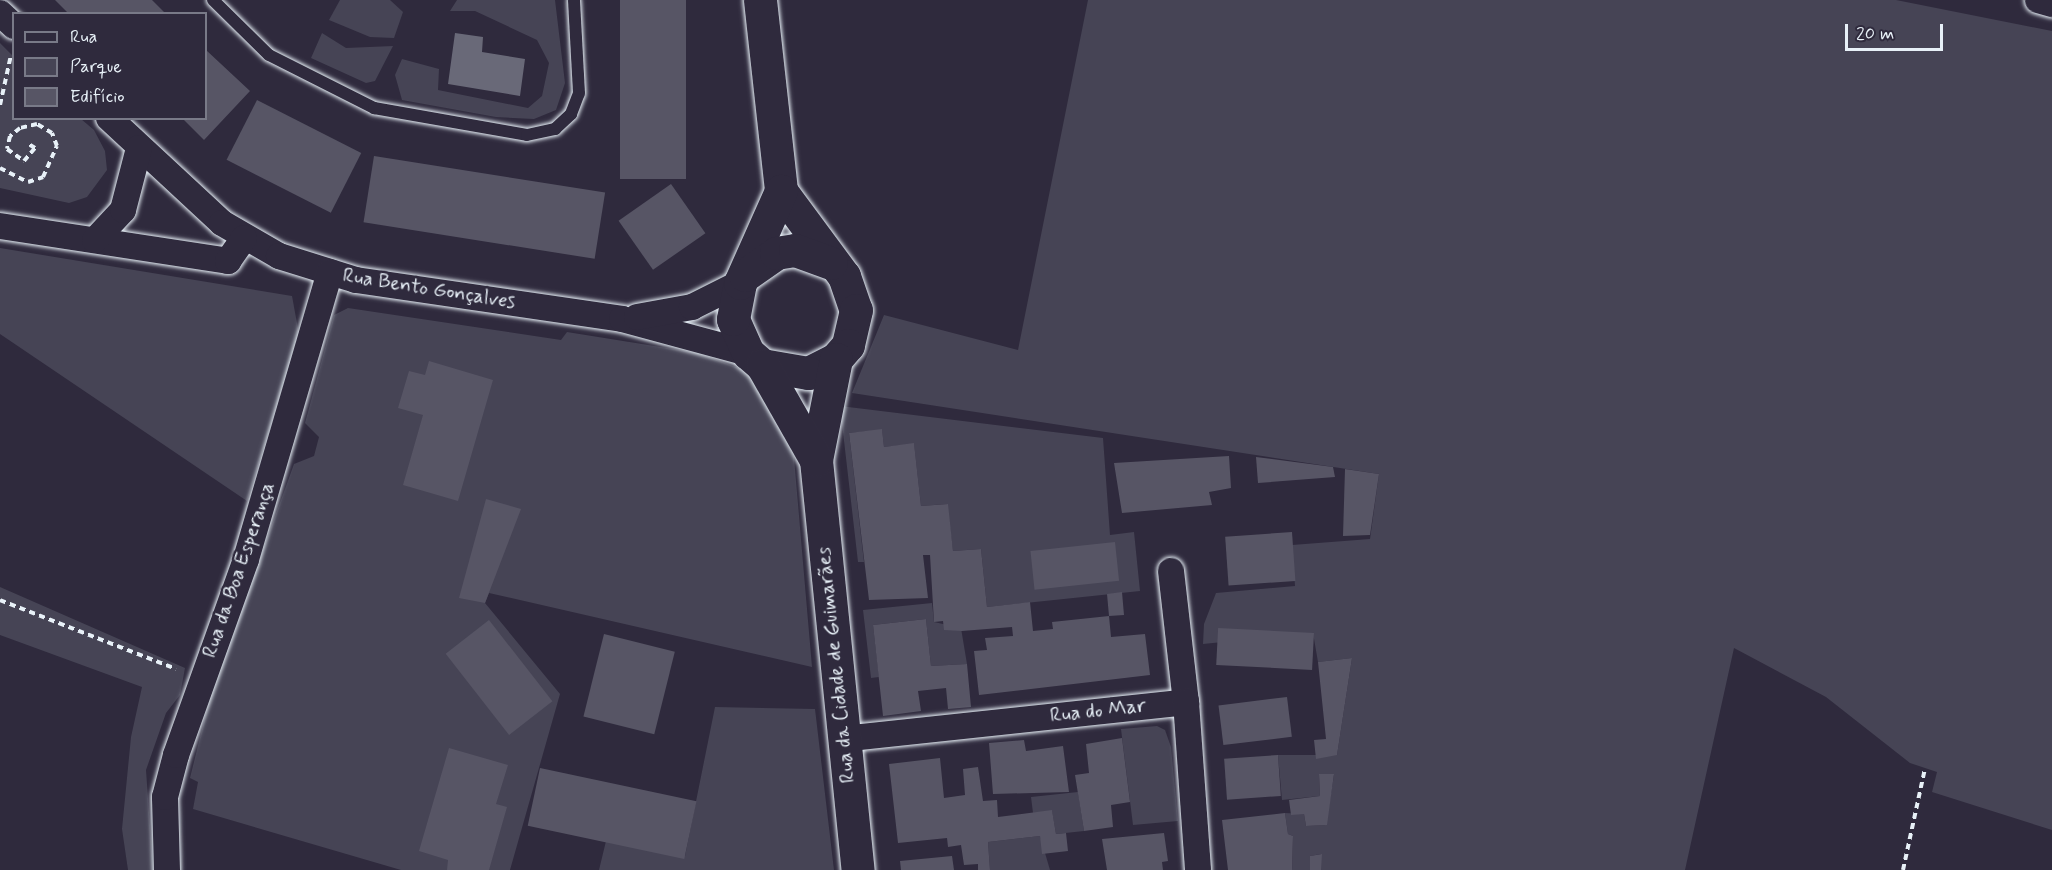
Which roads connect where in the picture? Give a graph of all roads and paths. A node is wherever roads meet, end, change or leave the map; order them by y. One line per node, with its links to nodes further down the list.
1 (213, 0): 2 (lane)
2 (574, 0)
3 (759, 0): 14 (main road)
4 (2038, 0): 5 (street)
5 (2052, 4)
6 (0, 13): 7 (street)
7 (12, 24)
8 (11, 54): 9 (path)
9 (0, 105)
10 (110, 120): 12 (street, Rua Bento Gonçalves)
11 (27, 143): 13 (path)
12 (139, 148): 16 (street, Rua Bento Gonçalves); 17 (street)
13 (0, 168)
14 (781, 191): 18 (main road); 20 (main road)
15 (0, 226): 17 (street)
16 (244, 238): 17 (street); 19 (street, Rua Bento Gonçalves)
17 (95, 240)
18 (831, 263): 20 (main road); 23 (main road)
19 (330, 272): 21 (street, Rua Bento Gonçalves); 27 (street, Rua da Boa Esperança)
20 (743, 279): 21 (street); 22 (main road)
21 (622, 319): 22 (street)
22 (755, 359): 23 (main road); 24 (main road)
23 (836, 359): 24 (main road)
24 (816, 460): 29 (main road, Rua da Cidade de Guimarães)
25 (1171, 571): 28 (street)
26 (0, 600): 27 (path)
27 (201, 681): 31 (street, Rua da Boa Esperança)
28 (1186, 702): 29 (street, Rua do Mar); 33 (street)
29 (842, 739): 32 (main road, Rua da Cidade de Guimarães)
30 (1925, 768): 34 (path)
31 (167, 870)
32 (858, 870)
33 (1198, 870)
34 (1903, 870)

